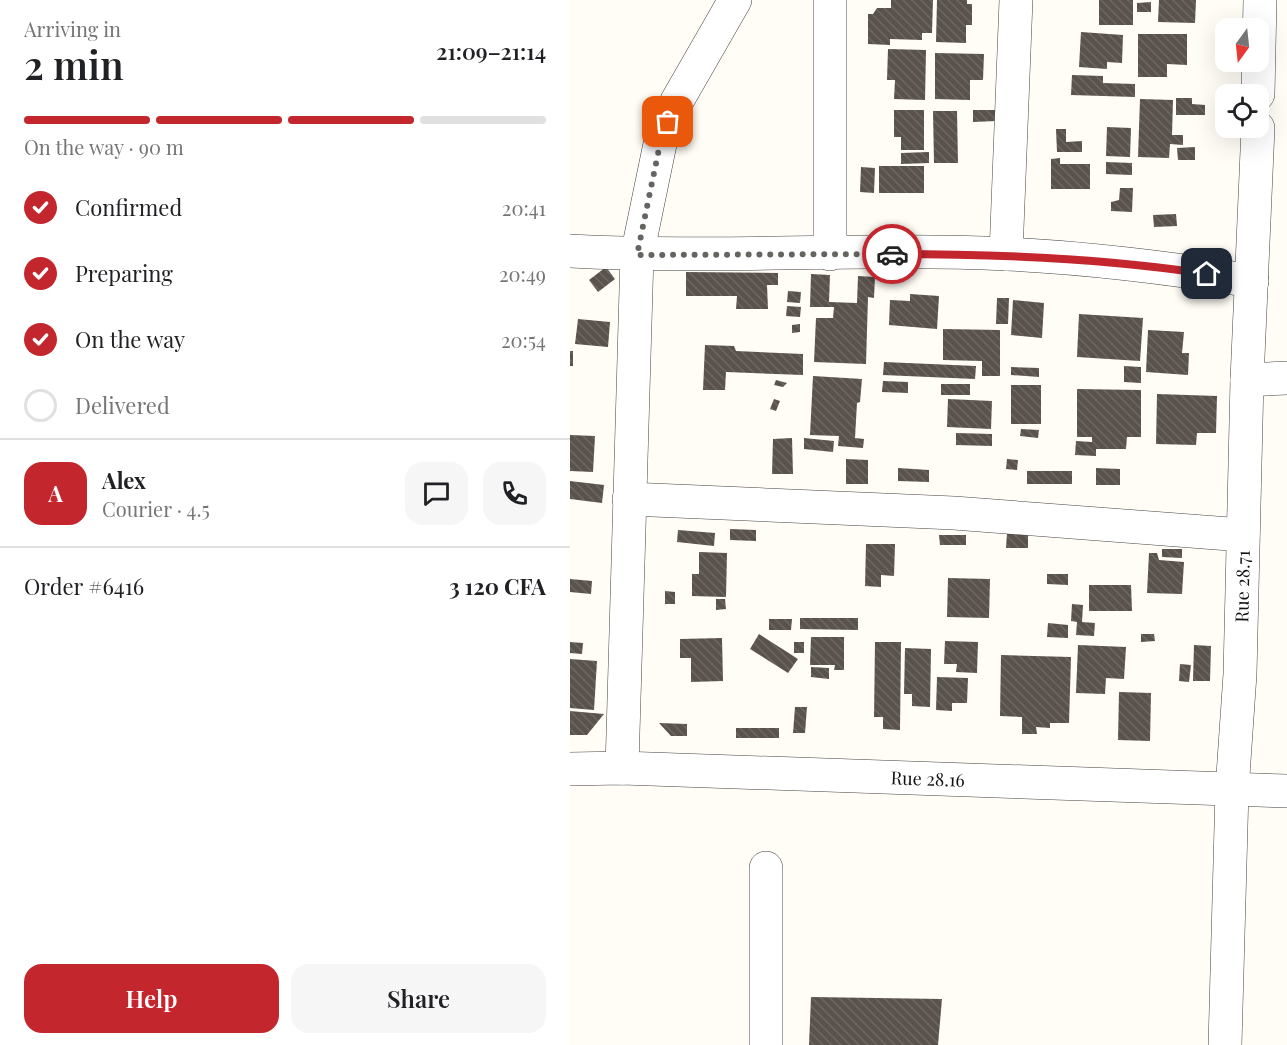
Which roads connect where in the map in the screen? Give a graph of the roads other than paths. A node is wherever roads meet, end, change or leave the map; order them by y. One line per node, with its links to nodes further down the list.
1 (735, 0): 10 (street)
2 (830, 0): 8 (street)
3 (1016, 0): 9 (street)
4 (1260, 0): 5 (street)
5 (1258, 84)
6 (1258, 138): 11 (street, Rue 28.71)
7 (570, 251): 10 (street)
8 (830, 254): 9 (street); 10 (street)
9 (1006, 254): 11 (street)
10 (637, 255): 14 (street)
11 (1252, 280): 13 (street, Rue 28.71)
12 (1287, 378): 13 (street)
13 (1247, 380): 15 (street, Rue 28.71)
14 (629, 500): 15 (street); 16 (street)
15 (1242, 535): 18 (street, Rue 28.71)
16 (622, 768): 17 (street, Rue 28.16); 18 (street, Rue 28.16)
17 (570, 769)
18 (1232, 790): 19 (street, Rue 28.16); 22 (street, Rue 28.71)
19 (1287, 791)
20 (766, 868): 21 (street)
21 (766, 1045)
22 (1225, 1045)

